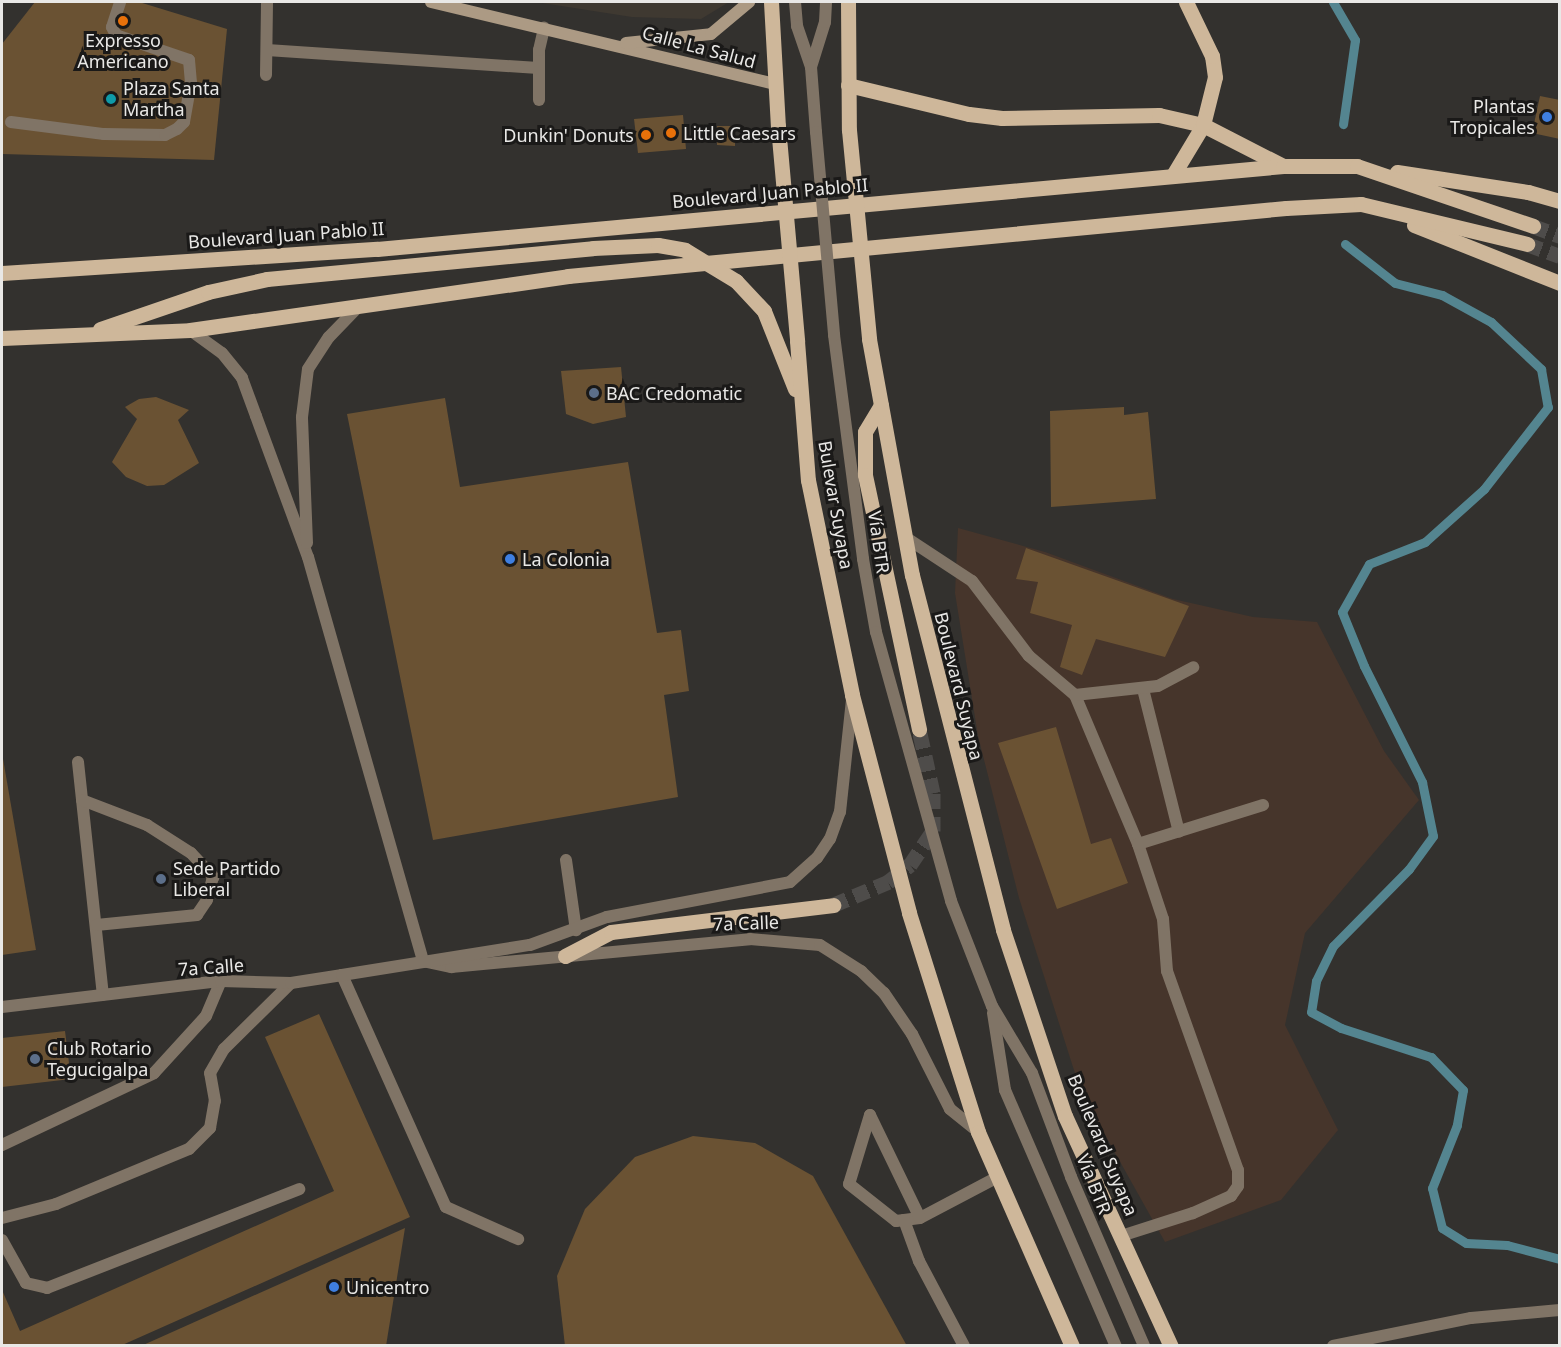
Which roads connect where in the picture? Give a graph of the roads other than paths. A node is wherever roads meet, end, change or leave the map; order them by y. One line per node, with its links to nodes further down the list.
1 (120, 2): 19 (street)
2 (267, 2): 12 (street)
3 (430, 2): 10 (main road, Calle La Salud)
4 (749, 2): 11 (main road, Calle La Salud)
5 (771, 2): 16 (main road)
6 (795, 2): 13 (street, Vía BTR)
7 (826, 2): 13 (street, Vía BTR)
8 (1186, 2): 20 (main road)
9 (850, 4): 17 (main road, Boulevard Suyapa)
10 (544, 28): 11 (main road, Calle La Salud); 14 (street)
11 (616, 44): 16 (main road, Calle La Salud)
12 (267, 50): 14 (street); 15 (street)
13 (812, 67): 58 (street, Vía BTR, bridge)
14 (538, 68): 18 (street)
15 (266, 75)
16 (775, 84): 35 (main road, Bulevar Suyapa, bridge)
17 (848, 85): 20 (main road); 34 (main road, Boulevard Suyapa, bridge)
18 (539, 100)
19 (10, 122)
20 (1203, 125): 21 (main road); 23 (main road)
21 (1283, 166): 22 (main road, Boulevard Juan Pablo II); 23 (main road, Boulevard Juan Pablo II)
22 (1357, 166): 24 (main road); 26 (main road, Boulevard Juan Pablo II)
23 (1173, 175): 28 (main road, Boulevard Juan Pablo II)
24 (1560, 201)
25 (1361, 204): 27 (main road); 29 (main road); 30 (main road)
26 (1533, 226)
27 (1527, 244)
28 (2, 273)
29 (1560, 283)
30 (360, 305): 31 (main road); 37 (street)
31 (190, 330): 32 (main road); 37 (street)
32 (86, 334): 33 (main road); 35 (main road, bridge)
33 (2, 338)
34 (881, 405): 36 (main road, Boulevard Suyapa); 42 (main road)
35 (802, 406): 40 (main road, Bulevar Suyapa)
36 (905, 537): 41 (street); 67 (main road, Boulevard Suyapa)
37 (308, 557): 53 (street)
38 (1193, 667): 39 (street)
39 (1143, 689): 41 (street); 46 (street)
40 (852, 695): 51 (street, 7a Calle); 60 (main road)
41 (1075, 695): 47 (street)
42 (919, 729)
43 (78, 762): 44 (street)
44 (82, 800): 50 (street); 50 (street)
45 (1263, 805): 46 (street)
46 (1179, 832): 47 (street)
47 (1138, 844): 67 (street)
48 (566, 860): 51 (street)
49 (833, 905): 52 (main road)
50 (96, 925): 57 (street)
51 (576, 930): 53 (street, 7a Calle)
52 (565, 956): 53 (street, 7a Calle); 60 (street, 7a Calle)
53 (423, 962): 54 (street, 7a Calle)
54 (342, 975): 56 (street, 7a Calle); 68 (street)
55 (221, 981): 56 (street, 7a Calle); 57 (street, 7a Calle); 61 (street)
56 (291, 982): 64 (street)
57 (104, 995): 59 (street, 7a Calle)
58 (992, 1006): 73 (street, Vía BTR); 74 (street, Vía BTR)
59 (2, 1007)
60 (978, 1132): 62 (main road)
61 (2, 1145)
62 (996, 1178): 65 (street); 72 (main road)
63 (299, 1189): 69 (street)
64 (2, 1218)
65 (920, 1218): 66 (street); 66 (street)
66 (904, 1220): 71 (street)
67 (1120, 1236): 75 (main road, Boulevard Suyapa)
68 (518, 1239)
69 (2, 1240)
70 (1556, 1311): 76 (street)
71 (964, 1346)
72 (1072, 1346)
73 (1116, 1346)
74 (1144, 1346)
75 (1171, 1346)
76 (1333, 1346)

